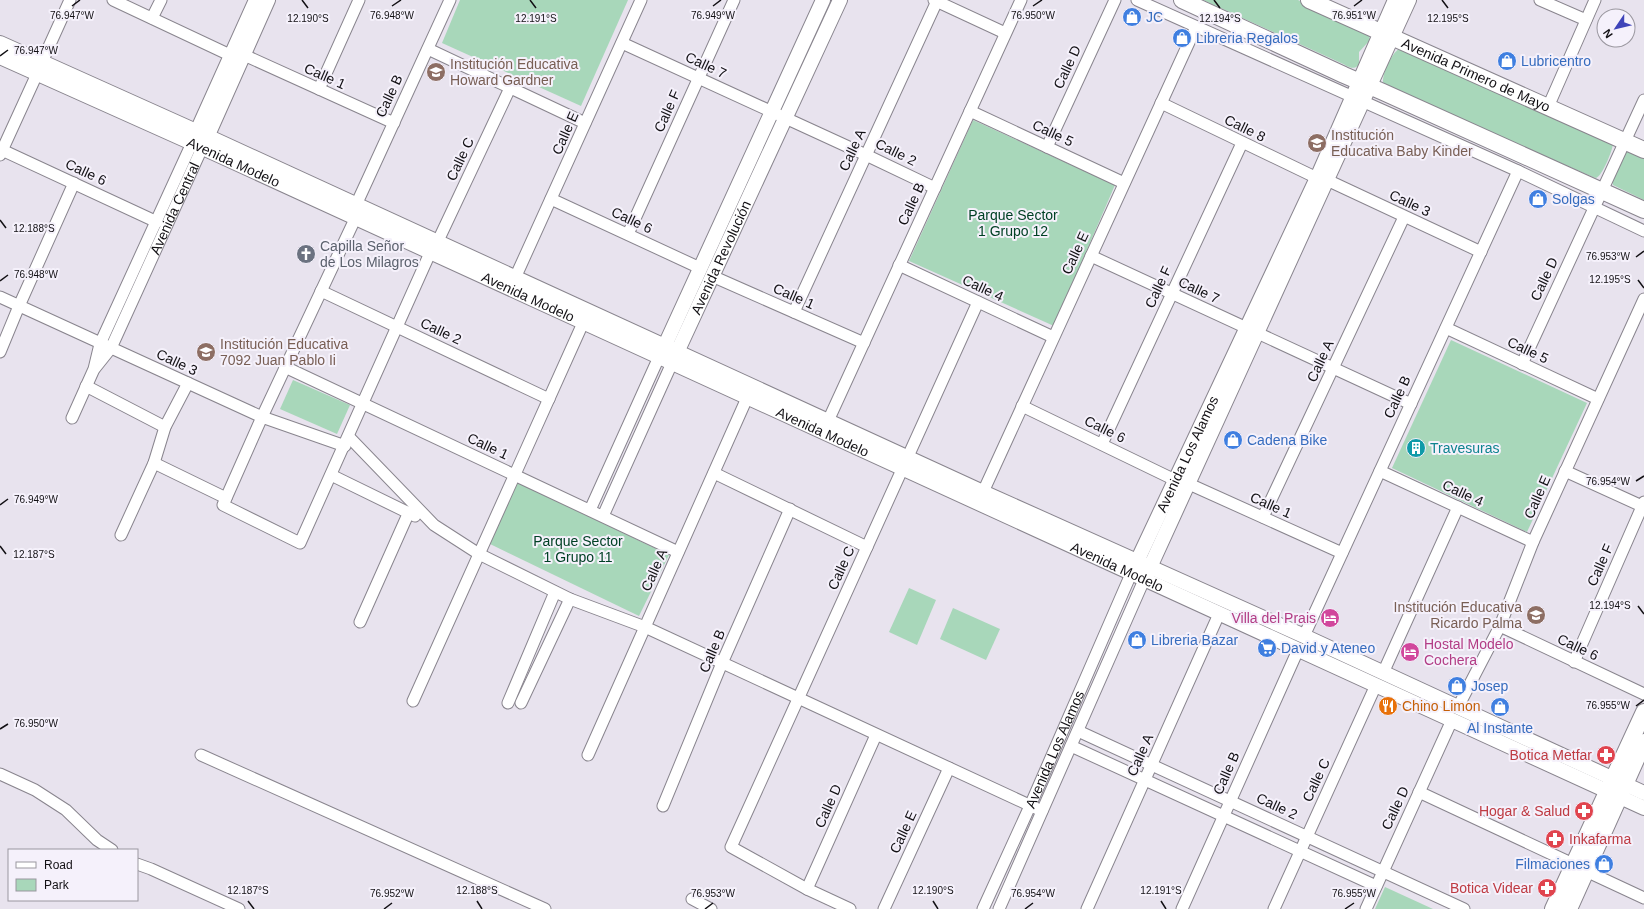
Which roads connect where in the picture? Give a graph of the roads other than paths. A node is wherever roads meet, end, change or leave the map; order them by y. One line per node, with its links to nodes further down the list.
1 (70, 0): 32 (street)
2 (113, 0): 22 (street)
3 (161, 0): 22 (street)
4 (256, 0): 30 (street, Avenida Central)
5 (268, 0): 30 (street, Avenida Central)
6 (359, 0): 36 (street)
7 (450, 0): 29 (street, Calle B)
8 (641, 0): 28 (street, Calle E)
9 (734, 0): 33 (street, Calle F)
10 (823, 0): 42 (street, Avenida Revolución)
11 (840, 0): 42 (street, Avenida Revolución)
12 (1021, 0): 25 (street, Calle B)
13 (1115, 0): 48 (street, Calle D)
14 (1137, 0): 24 (street)
15 (1182, 0): 34 (main road)
16 (1309, 0): 26 (main road, Avenida Primero de Mayo)
17 (1395, 0): 26 (street, Avenida Los Alamos)
18 (1409, 0): 26 (street, Avenida Los Alamos)
19 (1540, 0): 23 (street)
20 (1595, 0): 23 (street)
21 (936, 1): 25 (street); 51 (street, Calle A)
22 (152, 18): 30 (street)
23 (1586, 20): 40 (street)
24 (1196, 27): 37 (street); 39 (street, Calle E)
25 (1005, 33): 41 (street, Calle B)
26 (1386, 35): 34 (street, Avenida Los Alamos); 40 (main road, Avenida Primero de Mayo)
27 (0, 43): 32 (street, Avenida Modelo)
28 (622, 43): 33 (street, Calle 7); 44 (street, Calle E)
29 (428, 49): 35 (street); 43 (street, Calle B)
30 (238, 56): 36 (street, Calle 1); 45 (street, Avenida Central)
31 (0, 57): 32 (street, Avenida Modelo)
32 (40, 68): 45 (street, Avenida Modelo); 50 (street)
33 (698, 78): 42 (street, Calle 7); 65 (street, Calle F)
34 (1365, 84): 37 (street, Avenida Los Alamos); 57 (main road)
35 (510, 88): 44 (street); 66 (street, Calle C)
36 (319, 89): 43 (street, Calle 1)
37 (1358, 99): 52 (street); 53 (street, Avenida Los Alamos)
38 (1644, 100): 46 (street)
39 (1161, 103): 47 (street, Calle 8); 55 (street, Calle E)
40 (1548, 107): 46 (main road, Avenida Primero de Mayo)
41 (970, 111): 48 (street, Calle 5); 56 (street, Calle B)
42 (778, 115): 51 (street, Calle 2); 70 (street, Avenida Revolución); 71 (street, Avenida Revolución)
43 (394, 123): 61 (street, Calle B)
44 (586, 123): 58 (street, Calle E)
45 (200, 140): 61 (street, Avenida Modelo); 63 (street, Avenida Central); 88 (street, Avenida Central)
46 (1625, 141): 49 (main road, Avenida Primero de Mayo); 57 (street, Calle D)
47 (1242, 143): 53 (street, Calle 8); 74 (street, Calle F)
48 (1047, 147): 55 (street, Calle 5)
49 (1644, 150)
50 (1, 152): 54 (street, Calle 6)
51 (866, 155): 56 (street, Calle 2); 79 (street, Calle A)
52 (1518, 171): 59 (street); 67 (street, Calle B)
53 (1322, 179): 62 (street, Calle 3); 84 (street, Avenida Los Alamos)
54 (74, 183): 63 (street, Calle 6); 78 (street)
55 (1124, 183): 68 (street, Calle E)
56 (935, 188): 69 (street, Calle B)
57 (1602, 190): 59 (street, Calle D); 60 (main road)
58 (551, 199): 65 (street, Calle 6); 72 (street, Calle E)
59 (1594, 207): 64 (street); 92 (street, Calle D)
60 (1644, 210)
61 (355, 212): 66 (street, Avenida Modelo); 73 (street, Calle B)
62 (1404, 217): 67 (street, Calle 3); 94 (street, Calle A)
63 (156, 222): 87 (street, Avenida Central)
64 (1644, 231)
65 (628, 234): 70 (street, Calle 6)
66 (434, 248): 72 (street, Avenida Modelo); 81 (street, Avenida Modelo); 82 (street, Calle C)
67 (1480, 252): 83 (street, Calle B)
68 (1091, 256): 74 (street, Calle 7); 85 (street, Calle E)
69 (899, 265): 77 (street, Calle 4); 86 (street, Calle B)
70 (700, 268): 90 (street, Avenida Revolución)
71 (712, 276): 79 (street, Calle 1); 91 (street, Avenida Revolución)
72 (515, 278): 90 (street, Avenida Modelo)
73 (321, 291): 82 (street, Calle 2); 93 (street, Calle B)
74 (1172, 293): 84 (street, Calle 7); 109 (street, Calle F)
75 (0, 297): 78 (street, Calle 3)
76 (1644, 299): 80 (street, Calle E)
77 (978, 302): 85 (street, Calle 4); 111 (street, Calle C)
78 (19, 306): 87 (street, Calle 3); 89 (street)
79 (794, 312): 86 (street, Calle 1)
80 (1640, 319): 100 (street, Calle E)
81 (583, 323): 90 (street, Avenida Modelo); 98 (street)
82 (396, 327): 98 (street, Calle 2); 101 (street, Calle C)
83 (1446, 328): 92 (street, Calle 5); 102 (street, Calle B)
84 (1252, 330): 94 (street); 117 (street, Avenida Los Alamos)
85 (1053, 337): 103 (street, Calle E)
86 (864, 343): 106 (street, Calle B)
87 (100, 344): 88 (street, Calle 3); 95 (street, Avenida Central)
88 (111, 348): 95 (street, Avenida Central); 96 (street, Calle 3)
89 (0, 352)
90 (662, 352): 91 (street, Avenida Modelo); 123 (street, Avenida Revolución)
91 (675, 358): 99 (street, Avenida Modelo); 106 (street, Avenida Modelo); 125 (street, Avenida Revolución)
92 (1522, 364): 100 (street, Calle 5)
93 (285, 367): 101 (street, Calle 1); 104 (street, Calle B)
94 (1333, 368): 102 (street); 126 (street, Calle A)
95 (94, 369): 97 (street, Avenida Central)
96 (188, 384): 104 (street, Calle 3); 107 (street)
97 (86, 386): 105 (street, Avenida Central); 107 (street)
98 (549, 398): 116 (street)
99 (747, 398): 111 (street, Avenida Modelo); 114 (street, Calle A)
100 (1598, 399): 113 (street, Calle E)
101 (363, 403): 108 (street, Calle C); 116 (street, Calle 1)
102 (1411, 404): 112 (street, Calle B)
103 (1022, 406): 109 (street, Calle 6); 118 (street, Calle E)
104 (262, 417): 108 (street, Calle 3); 119 (street, Calle B)
105 (72, 418)
106 (828, 421): 111 (street, Avenida Modelo)
107 (165, 427): 110 (street)
108 (347, 441): 115 (street, Calle C); 127 (street)
109 (1102, 444): 117 (street, Calle 6)
110 (154, 463): 119 (street); 128 (street)
111 (905, 463): 118 (street, Avenida Modelo); 130 (street, Calle C); 134 (street, Avenida Modelo)
112 (1380, 471): 121 (street, Calle 4); 132 (street, Calle B)
113 (1566, 471): 120 (street); 129 (street, Calle E)
114 (714, 473): 122 (street); 131 (street, Calle A)
115 (332, 475): 119 (street, Calle C); 124 (street)
116 (515, 475): 123 (street, Calle 1); 133 (street)
117 (1182, 482): 126 (street, Calle 1); 134 (street, Avenida Los Alamos); 135 (street, Avenida Los Alamos)
118 (983, 492): 134 (street, Avenida Modelo)
119 (226, 498)
120 (1643, 505): 145 (street, Calle F)
121 (1458, 507): 129 (street, Calle 4); 147 (street, Calle C)
122 (790, 509): 130 (street); 146 (street, Calle B)
123 (590, 510): 125 (street, Calle 1)
124 (409, 512): 127 (street); 140 (street)
125 (603, 516): 131 (street, Calle 1)
126 (1263, 518): 132 (street, Calle 1)
127 (434, 525): 133 (street)
128 (121, 535)
129 (1533, 542): 141 (street, Calle E)
130 (867, 547): 149 (street, Calle C)
131 (678, 552): 142 (street, Calle A)
132 (1342, 553): 143 (street, Calle B)
133 (479, 554): 137 (street); 150 (street)
134 (1134, 567): 135 (street, Avenida Modelo); 136 (street, Avenida Modelo); 171 (street, Avenida Los Alamos)
135 (1150, 567): 136 (street, Avenida Los Alamos); 143 (street, Avenida Modelo)
136 (1144, 580): 139 (street, Avenida Modelo); 156 (street, Avenida Los Alamos)
137 (555, 592): 138 (street); 151 (street)
138 (570, 599): 142 (street); 152 (street)
139 (1219, 614): 144 (street, Avenida Modelo); 162 (street, Calle A)
140 (360, 622)
141 (1500, 626): 145 (street, Calle 6); 153 (street, Calle E)
142 (645, 628): 146 (street); 161 (street, Calle A)
143 (1304, 636): 147 (street, Avenida Modelo)
144 (1298, 650): 147 (street, Avenida Modelo); 169 (street, Calle B)
145 (1574, 662): 148 (street, Calle 6)
146 (722, 663): 149 (street); 170 (street, Calle B)
147 (1379, 679): 153 (street, Avenida Modelo); 155 (street, Avenida Modelo); 175 (street, Calle C)
148 (1644, 694)
149 (798, 698): 157 (street); 182 (street, Calle C)
150 (412, 701)
151 (508, 703)
152 (521, 703)
153 (1458, 707): 166 (street, Avenida Modelo)
154 (1644, 712): 166 (main road)
155 (1452, 720): 166 (street, Avenida Modelo); 167 (street, Calle D)
156 (1078, 731): 159 (street, Avenida Los Alamos); 162 (street, Calle 2)
157 (876, 734): 163 (street); 182 (street, Calle D)
158 (1644, 742): 166 (main road)
159 (1071, 746): 165 (street); 173 (street, Avenida Los Alamos)
160 (201, 755): 186 (street)
161 (588, 755)
162 (1152, 765): 165 (street, Calle A); 169 (street, Calle 2)
163 (949, 768): 171 (street); 189 (street, Calle E)
164 (0, 774): 176 (street)
165 (1145, 780): 174 (street); 192 (street, Calle A)
166 (1616, 788): 168 (street, Avenida Modelo); 172 (street, Avenida Modelo); 179 (main road)
167 (1419, 792): 179 (street); 180 (street, Calle D)
168 (1644, 794)
169 (1230, 801): 174 (street, Calle B); 175 (street, Calle 2)
170 (663, 806)
171 (1030, 806): 173 (street); 190 (street, Avenida Los Alamos)
172 (1644, 808)
173 (1042, 811): 191 (street, Avenida Los Alamos)
174 (1224, 816): 177 (street); 193 (street, Calle B)
175 (1307, 836): 177 (street, Calle C); 180 (street, Calle 2)
176 (111, 849)
177 (1300, 851): 181 (street); 194 (street, Calle C)
178 (138, 864): 185 (street)
179 (1579, 868): 184 (street); 197 (main road); 198 (main road)
180 (1383, 871): 181 (street, Calle D); 196 (street, Calle 2)
181 (1376, 886): 195 (street, Calle D)
182 (807, 889): 188 (street)
183 (692, 898): 187 (street)
184 (1644, 898)
185 (239, 909)
186 (545, 909)
187 (711, 909)
188 (850, 909)
189 (884, 909)
190 (983, 909)
191 (999, 909)
192 (1087, 909)
193 (1182, 909)
194 (1274, 909)
195 (1366, 909)
196 (1464, 909)
197 (1553, 909)
198 (1569, 909)

